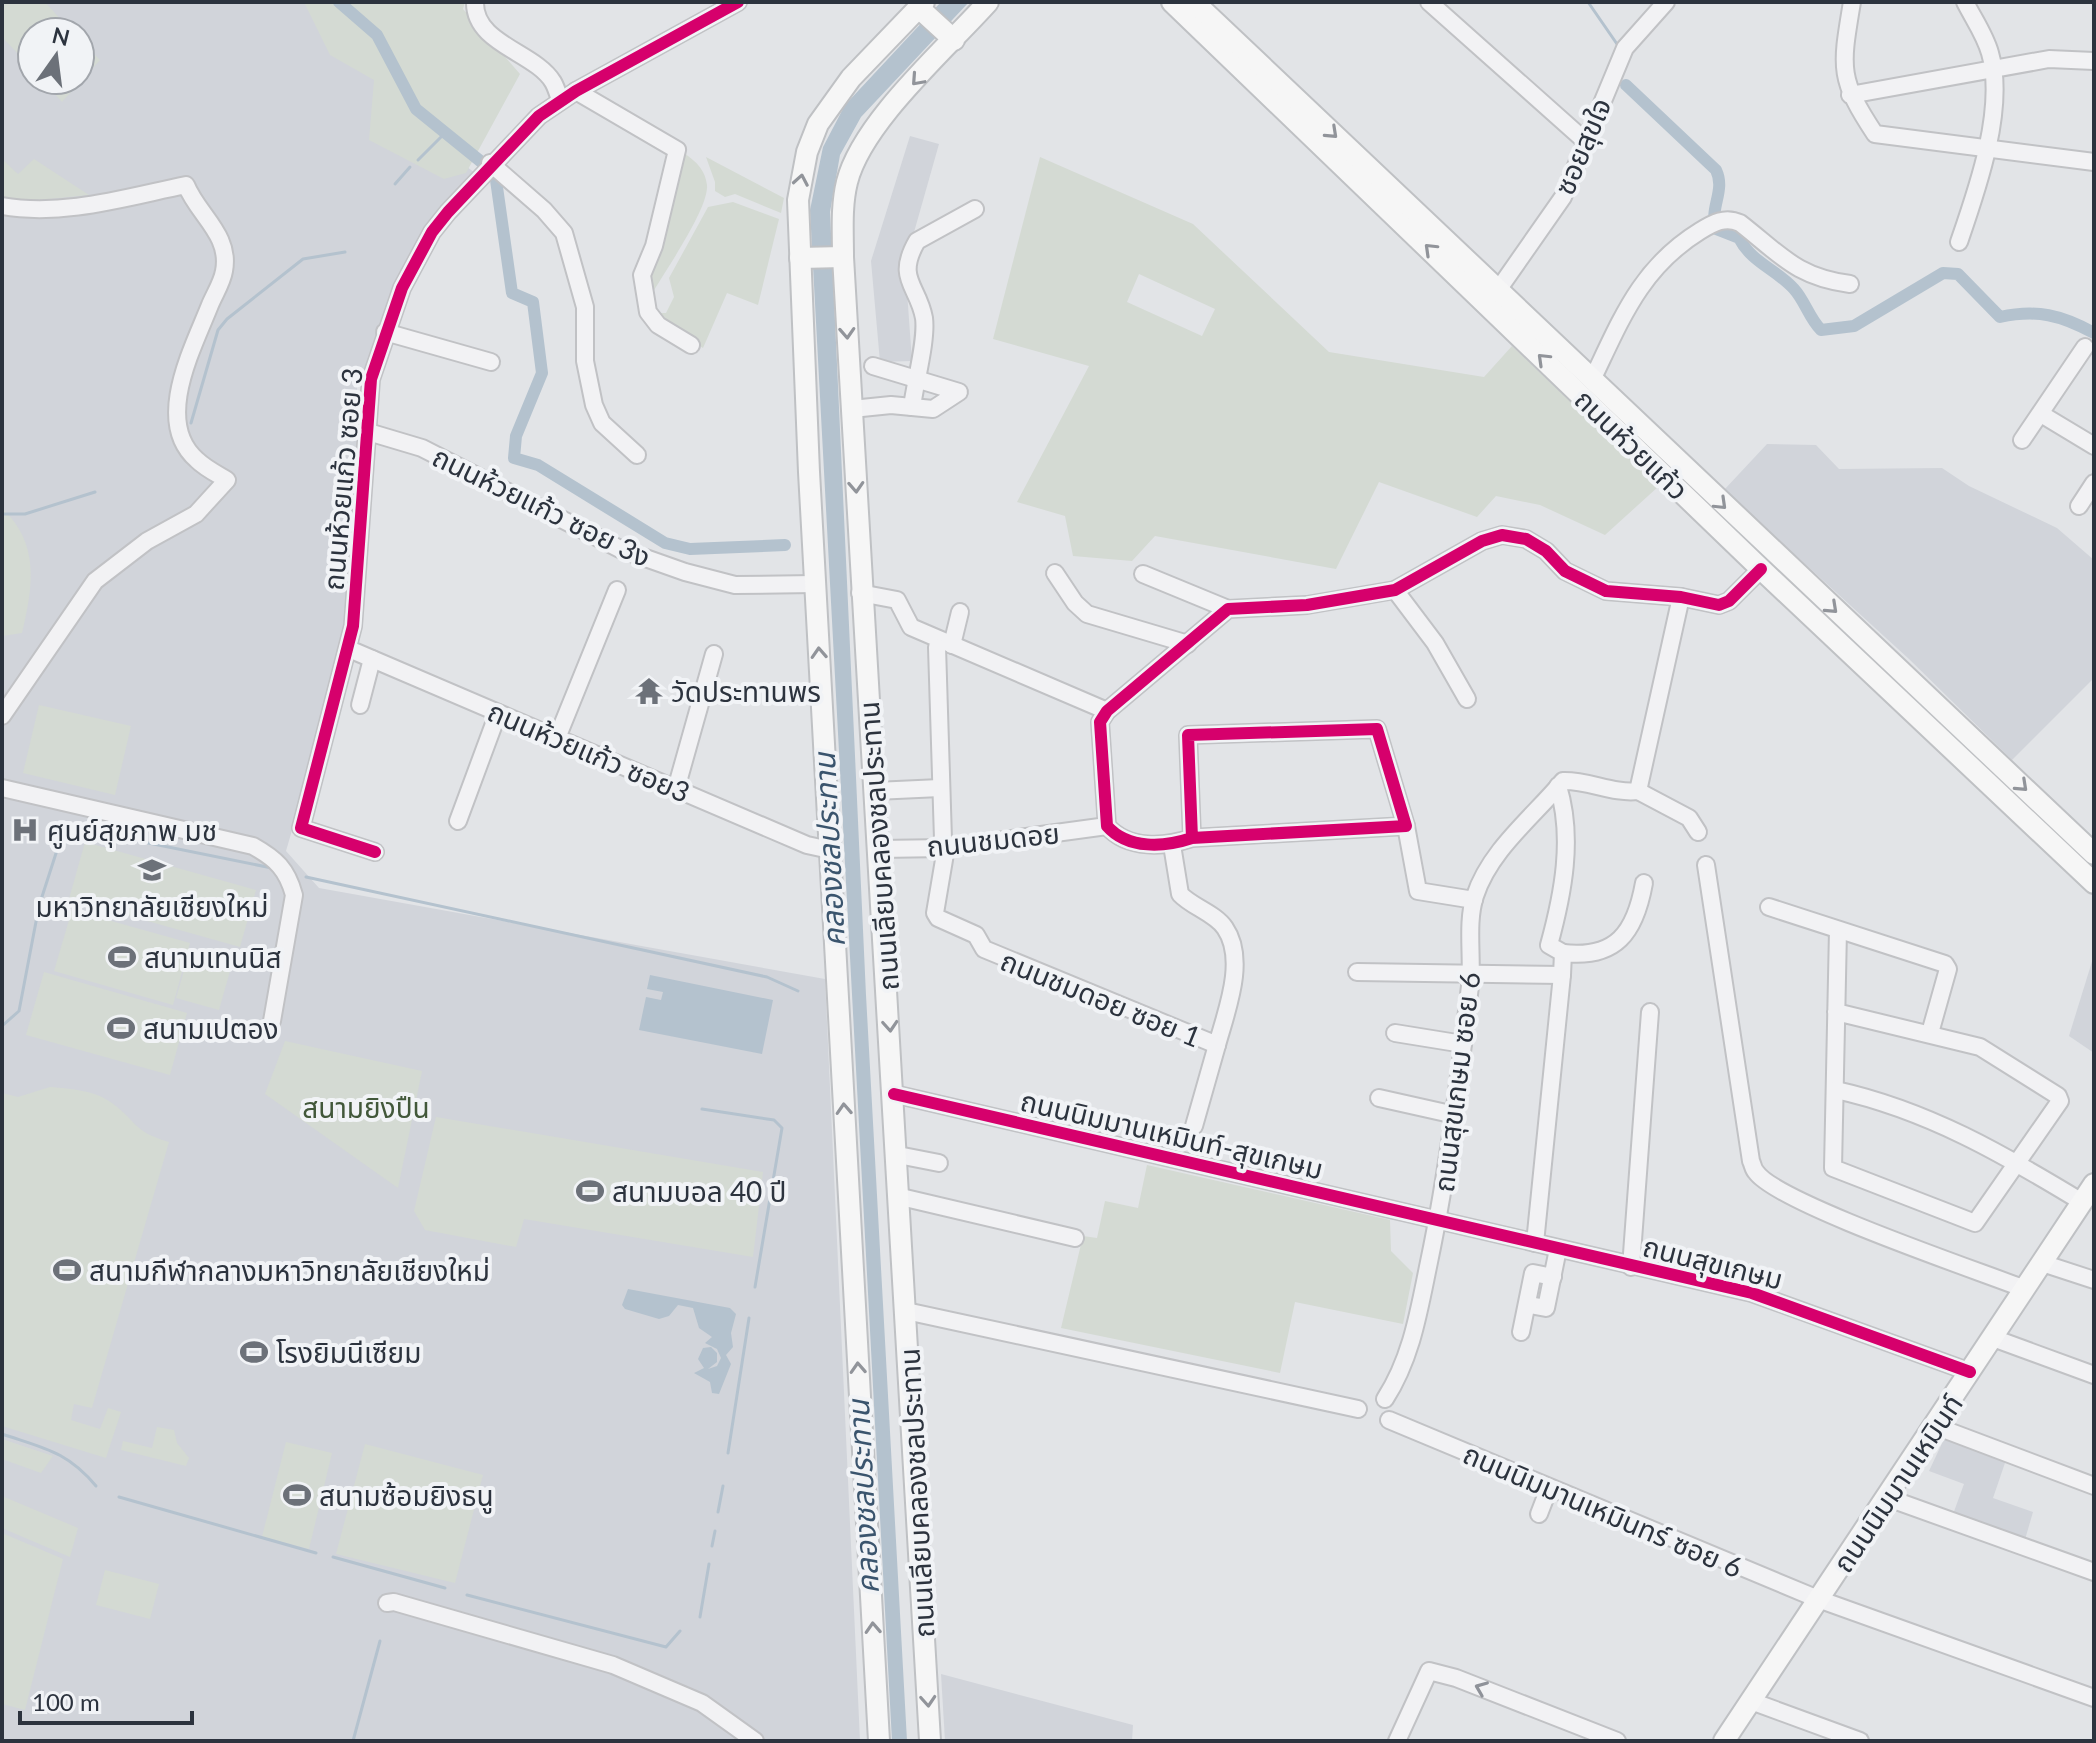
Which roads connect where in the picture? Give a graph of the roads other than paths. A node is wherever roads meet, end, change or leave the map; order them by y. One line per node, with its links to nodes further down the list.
1 (475, 2): 16 (street)
2 (738, 2): 14 (street, ถนนห้วยแก้ว ซอย 3)
3 (988, 2): 11 (main road, ถนนเลียบคลองชลประทาน)
4 (1172, 2): 27 (main road, ถนนห้วยแก้ว, one-way to 4)
5 (1194, 2): 27 (main road, ถนนห้วยแก้ว, one-way to 27)
6 (1429, 2): 17 (street)
7 (1666, 2): 17 (street, ซอยสุขใจ)
8 (1852, 2): 15 (street)
9 (1965, 2): 13 (street)
10 (923, 8): 11 (main road); 25 (main road, ถนนเลียบคลองชลประทาน, one-way to 10)
11 (950, 37): 24 (main road, ถนนเลียบคลองชลประทาน, one-way to 24)
12 (2094, 61): 13 (street)
13 (1993, 68): 15 (street); 18 (street)
14 (576, 91): 16 (street, ถนนห้วยแก้ว ซอย 3); 29 (street)
15 (1850, 95): 18 (street)
16 (560, 100): 20 (street, ถนนห้วยแก้ว ซอย 3)
17 (1584, 140): 27 (street, ซอยสุขใจ)
18 (1988, 150): 19 (street); 23 (street)
19 (2094, 162)
20 (486, 168): 28 (street, ถนนห้วยแก้ว ซอย 3); 41 (street)
21 (2, 206): 63 (street)
22 (975, 209): 33 (street)
23 (1959, 242)
24 (839, 257): 25 (main road); 36 (main road, ถนนเลียบคลองชลประทาน, one-way to 36)
25 (804, 258): 47 (main road, ถนนเลียบคลองชลประทาน)
26 (1850, 284): 34 (street)
27 (1492, 297): 34 (main road, ถนนห้วยแก้ว); 44 (main road, ถนนห้วยแก้ว, one-way to 27)
28 (385, 332): 31 (street); 38 (street, ถนนห้วยแก้ว ซอย 3)
29 (691, 345)
30 (2085, 347): 37 (street)
31 (491, 362)
32 (873, 366): 33 (street)
33 (916, 376): 35 (street); 35 (street)
34 (1592, 380): 44 (main road, ถนนห้วยแก้ว, one-way to 44)
35 (912, 407): 36 (street)
36 (852, 409): 50 (main road, ถนนเลียบคลองชลประทาน, one-way to 50)
37 (2041, 414): 39 (street); 40 (street)
38 (365, 431): 47 (street, ถนนห้วยแก้ว ซอย 3ง); 56 (street, ถนนห้วยแก้ว ซอย 3)
39 (2022, 440)
40 (2094, 446)
41 (637, 455)
42 (2094, 483): 43 (street)
43 (2079, 506)
44 (1768, 562): 51 (street); 81 (main road, ถนนห้วยแก้ว, one-way to 81); 84 (main road, ถนนห้วยแก้ว)
45 (1055, 573): 54 (street)
46 (1143, 574): 52 (street)
47 (815, 584): 79 (main road, ถนนเลียบคลองชลประทาน, one-way to 47)
48 (617, 590): 64 (street)
49 (1395, 590): 51 (street); 52 (street); 59 (street)
50 (860, 593): 55 (street); 69 (main road, ถนนเลียบคลองชลประทาน)
51 (1681, 597): 70 (street)
52 (1228, 609): 54 (street)
53 (960, 612): 55 (street)
54 (1188, 644): 61 (street)
55 (945, 646): 61 (street); 67 (street)
56 (349, 649): 58 (street, ถนนห้วยแก้ว ซอย3); 80 (street, ถนนห้วยแก้ว ซอย 3)
57 (714, 654): 68 (street)
58 (372, 659): 60 (street); 62 (street, ถนนห้วยแก้ว ซอย3)
59 (1467, 699)
60 (360, 705)
61 (1107, 711): 72 (street)
62 (498, 713): 64 (street, ถนนห้วยแก้ว ซอย3); 71 (street)
63 (2, 716)
64 (557, 738): 68 (street, ถนนห้วยแก้ว ซอย3)
65 (1558, 786): 70 (street); 85 (street); 88 (street)
66 (2, 788): 94 (street)
67 (940, 788): 69 (street); 76 (street)
68 (676, 789): 79 (street, ถนนห้วยแก้ว ซอย3)
69 (875, 791): 78 (main road, ถนนเลียบคลองชลประทาน)
70 (1638, 791): 74 (street)
71 (458, 821)
72 (1107, 826): 76 (street, ถนนชมดอย); 77 (street)
73 (1406, 826): 75 (street); 75 (street); 85 (street)
74 (1698, 832)
75 (1192, 838): 77 (street)
76 (944, 843): 78 (street, ถนนชมดอย); 98 (street, ถนนชมดอย ซอย 1)
77 (1172, 845): 98 (street, ถนนชมดอย ซอย 1)
78 (879, 849): 100 (main road, ถนนเลียบคลองชลประทาน, one-way to 100)
79 (830, 850): 139 (main road, ถนนเลียบคลองชลประทาน, one-way to 79)
80 (375, 852)
81 (2094, 854)
82 (1706, 865): 118 (street)
83 (1644, 883): 88 (street)
84 (2094, 883)
85 (1474, 900): 91 (street, ถนนสุขเกษม ซอย 6)
86 (1769, 907): 87 (street)
87 (1838, 930): 93 (street); 96 (street)
88 (1563, 953): 90 (street)
89 (1357, 972): 91 (street)
90 (1562, 975): 91 (street); 112 (street)
91 (1471, 976): 97 (street, ถนนสุขเกษม ซอย 6)
92 (1650, 1012): 115 (street)
93 (1836, 1012): 96 (street); 99 (street)
94 (272, 1021)
95 (1395, 1033): 97 (street)
96 (1930, 1033): 106 (street)
97 (1463, 1044): 102 (street, ถนนสุขเกษม ซอย 6)
98 (1217, 1045): 103 (street)
99 (1836, 1090): 106 (street); 106 (street)
100 (894, 1094): 104 (main road, ถนนเลียบคลองชลประทาน); 110 (street, ถนนนิมมานเหมินท์-สุขเกษม)
101 (1379, 1098): 102 (street)
102 (1455, 1115): 110 (street, ถนนสุขเกษม ซอย 6)
103 (1194, 1126)
104 (898, 1155): 105 (street); 108 (main road, ถนนเลียบคลองชลประทาน)
105 (939, 1163)
106 (2018, 1163): 109 (street)
107 (2094, 1184): 109 (main road, ถนนนิมมานเหมินท์)
108 (901, 1197): 111 (street); 120 (main road, ถนนเลียบคลองชลประทาน)
109 (2082, 1202): 114 (main road, ถนนนิมมานเหมินท์)
110 (1438, 1220): 112 (street, ถนนสุขเกษม); 125 (street, ถนนสุขเกษม ซอย 6)
111 (1075, 1238)
112 (1535, 1243): 113 (street, ถนนสุขเกษม)
113 (1558, 1249): 115 (street, ถนนสุขเกษม); 116 (street)
114 (2042, 1263): 117 (street); 118 (main road, ถนนนิมมานเหมินท์)
115 (1631, 1267): 123 (street, ถนนสุขเกษม)
116 (1553, 1277): 119 (street); 121 (street)
117 (2094, 1280)
118 (2025, 1289): 122 (main road, ถนนนิมมานเหมินท์)
119 (1535, 1306)
120 (906, 1311): 126 (street); 140 (main road, ถนนเลียบคลองชลประทาน, one-way to 140)
121 (1521, 1332)
122 (1993, 1338): 123 (main road, ถนนนิมมานเหมินท์); 124 (street)
123 (1970, 1372): 128 (main road, ถนนนิมมานเหมินท์)
124 (2094, 1375)
125 (1385, 1399)
126 (1358, 1409)
127 (1389, 1420): 130 (street, ถนนนิมมานเหมินทร์ ซอย 6)
128 (1935, 1426): 129 (street); 131 (main road, ถนนนิมมานเหมินท์)
129 (2094, 1486)
130 (1549, 1488): 132 (street); 134 (street, ถนนนิมมานเหมินทร์ ซอย 6)
131 (1888, 1498): 133 (street); 134 (main road, ถนนนิมมานเหมินท์)
132 (1539, 1514)
133 (2094, 1572)
134 (1818, 1599): 135 (street, ถนนนิมมานเหมินทร์ ซอย 6); 136 (main road, ถนนนิมมานเหมินท์)
135 (2094, 1698)
136 (1751, 1701): 143 (main road, ถนนนิมมานเหมินท์); 144 (street)
137 (740, 1741): 138 (street)
138 (755, 1741)
139 (879, 1741)
140 (930, 1741)
141 (1397, 1741): 142 (street, one-way to 141)
142 (1617, 1741)
143 (1724, 1741)
144 (1860, 1741)

